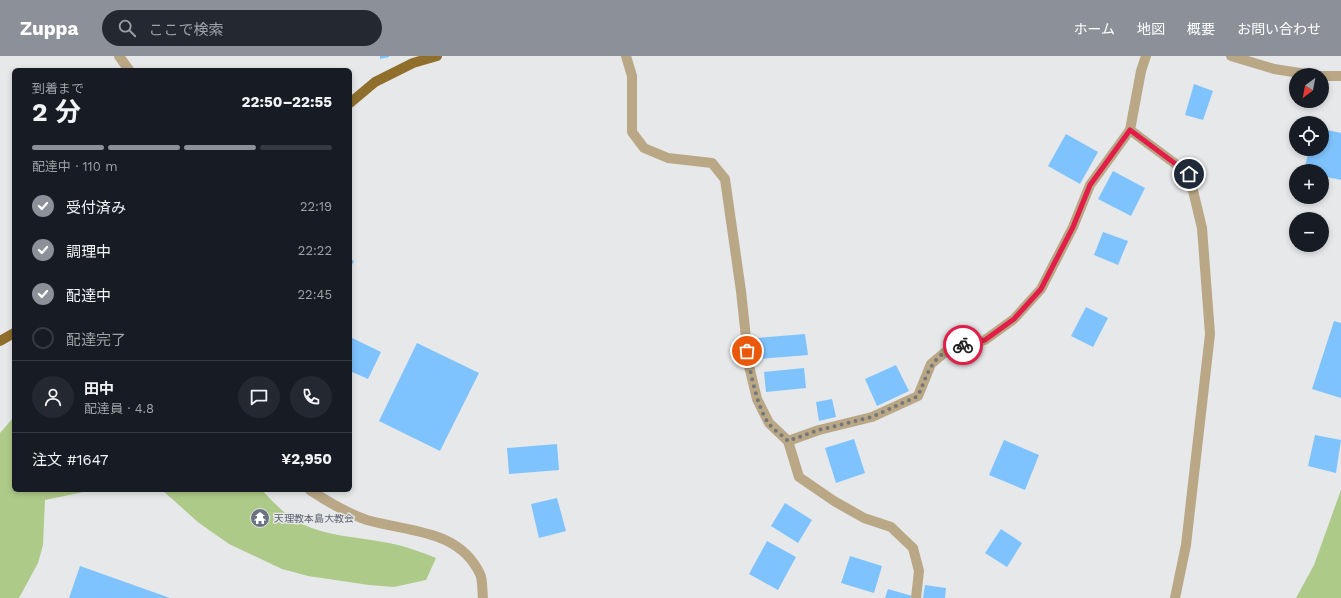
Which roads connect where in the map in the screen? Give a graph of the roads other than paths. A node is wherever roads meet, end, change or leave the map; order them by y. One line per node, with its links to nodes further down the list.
1 (119, 56): 6 (street)
2 (437, 56): 10 (main road)
3 (626, 56): 14 (street)
4 (1146, 56): 11 (street)
5 (1231, 56): 7 (street)
6 (128, 68)
7 (1289, 72)
8 (1329, 76): 9 (street)
9 (1341, 76)
10 (352, 101)
11 (1130, 130): 14 (street); 18 (street)
12 (12, 334): 13 (main road)
13 (0, 341)
14 (788, 441): 17 (street)
15 (313, 492): 16 (street)
16 (483, 598)
17 (916, 598)
18 (1175, 598)

